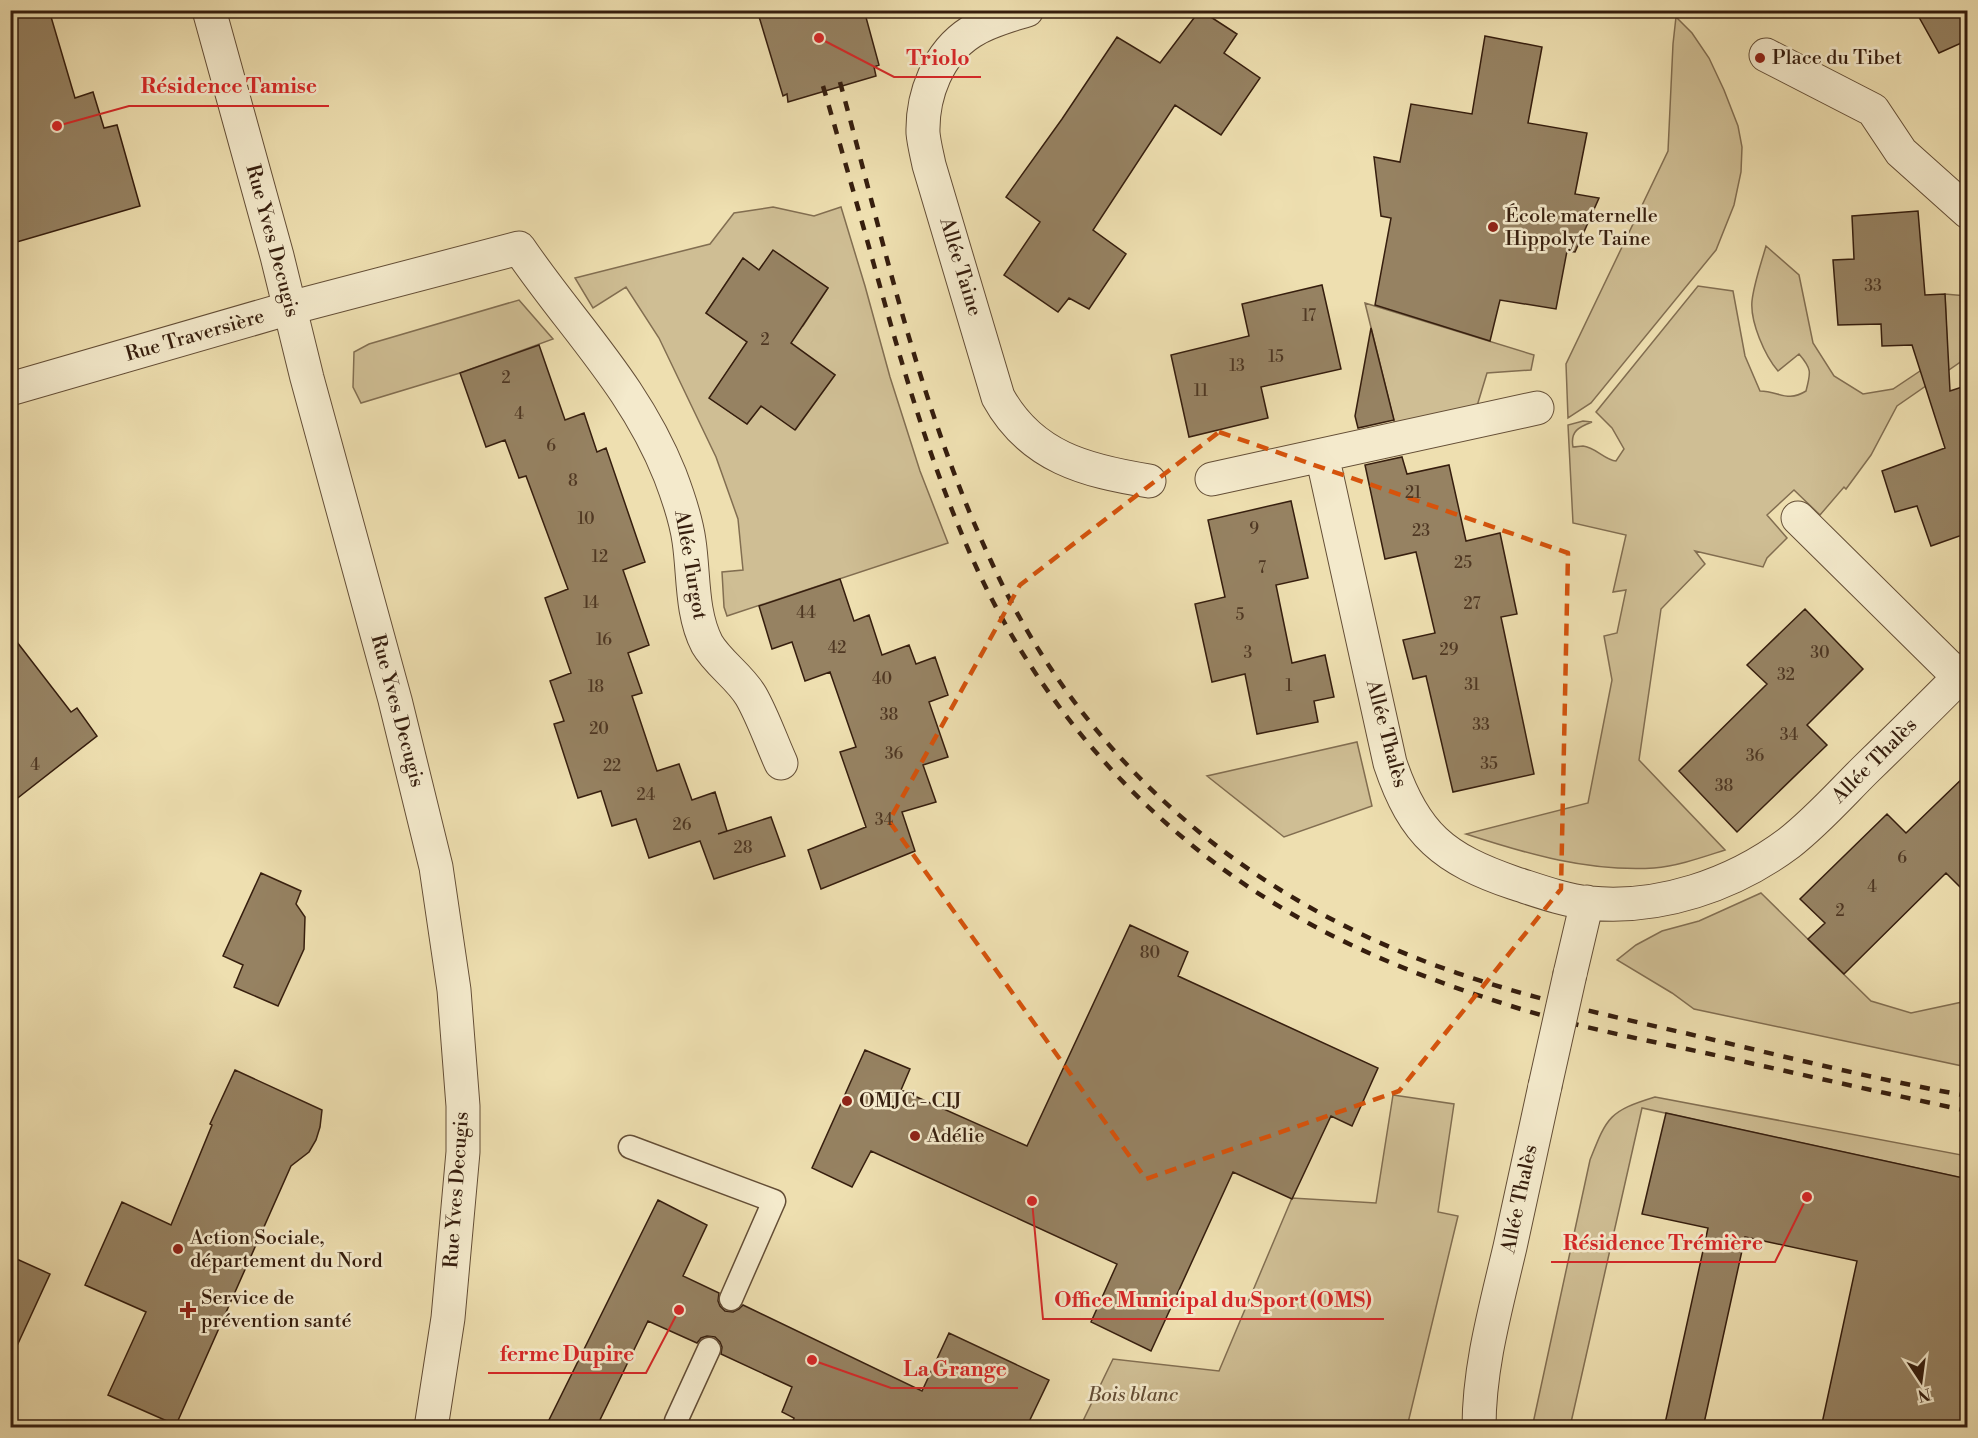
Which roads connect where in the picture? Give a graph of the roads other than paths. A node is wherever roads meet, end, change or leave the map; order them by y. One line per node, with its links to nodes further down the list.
1 (209, 10): 6 (street, Rue Yves Decugis)
2 (1027, 10): 11 (street, Allée Taine)
3 (1766, 55): 4 (street)
4 (1968, 212)
5 (519, 248): 6 (street, Rue Traversière); 14 (street, Allée Turgot)
6 (290, 308): 7 (street, Rue Traversière); 20 (street, Rue Yves Decugis)
7 (10, 389)
8 (1537, 408): 9 (street)
9 (1322, 455): 10 (street); 15 (street, Allée Thalès)
10 (1212, 479)
11 (1149, 481)
12 (1798, 518): 13 (street, Allée Thalès)
13 (1963, 673): 15 (street, Allée Thalès)
14 (781, 763)
15 (1587, 902): 21 (street, Allée Thalès, bridge)
16 (630, 1147): 17 (lane)
17 (731, 1299)
18 (709, 1348): 19 (lane)
19 (676, 1421)
20 (431, 1428)
21 (1479, 1428)

